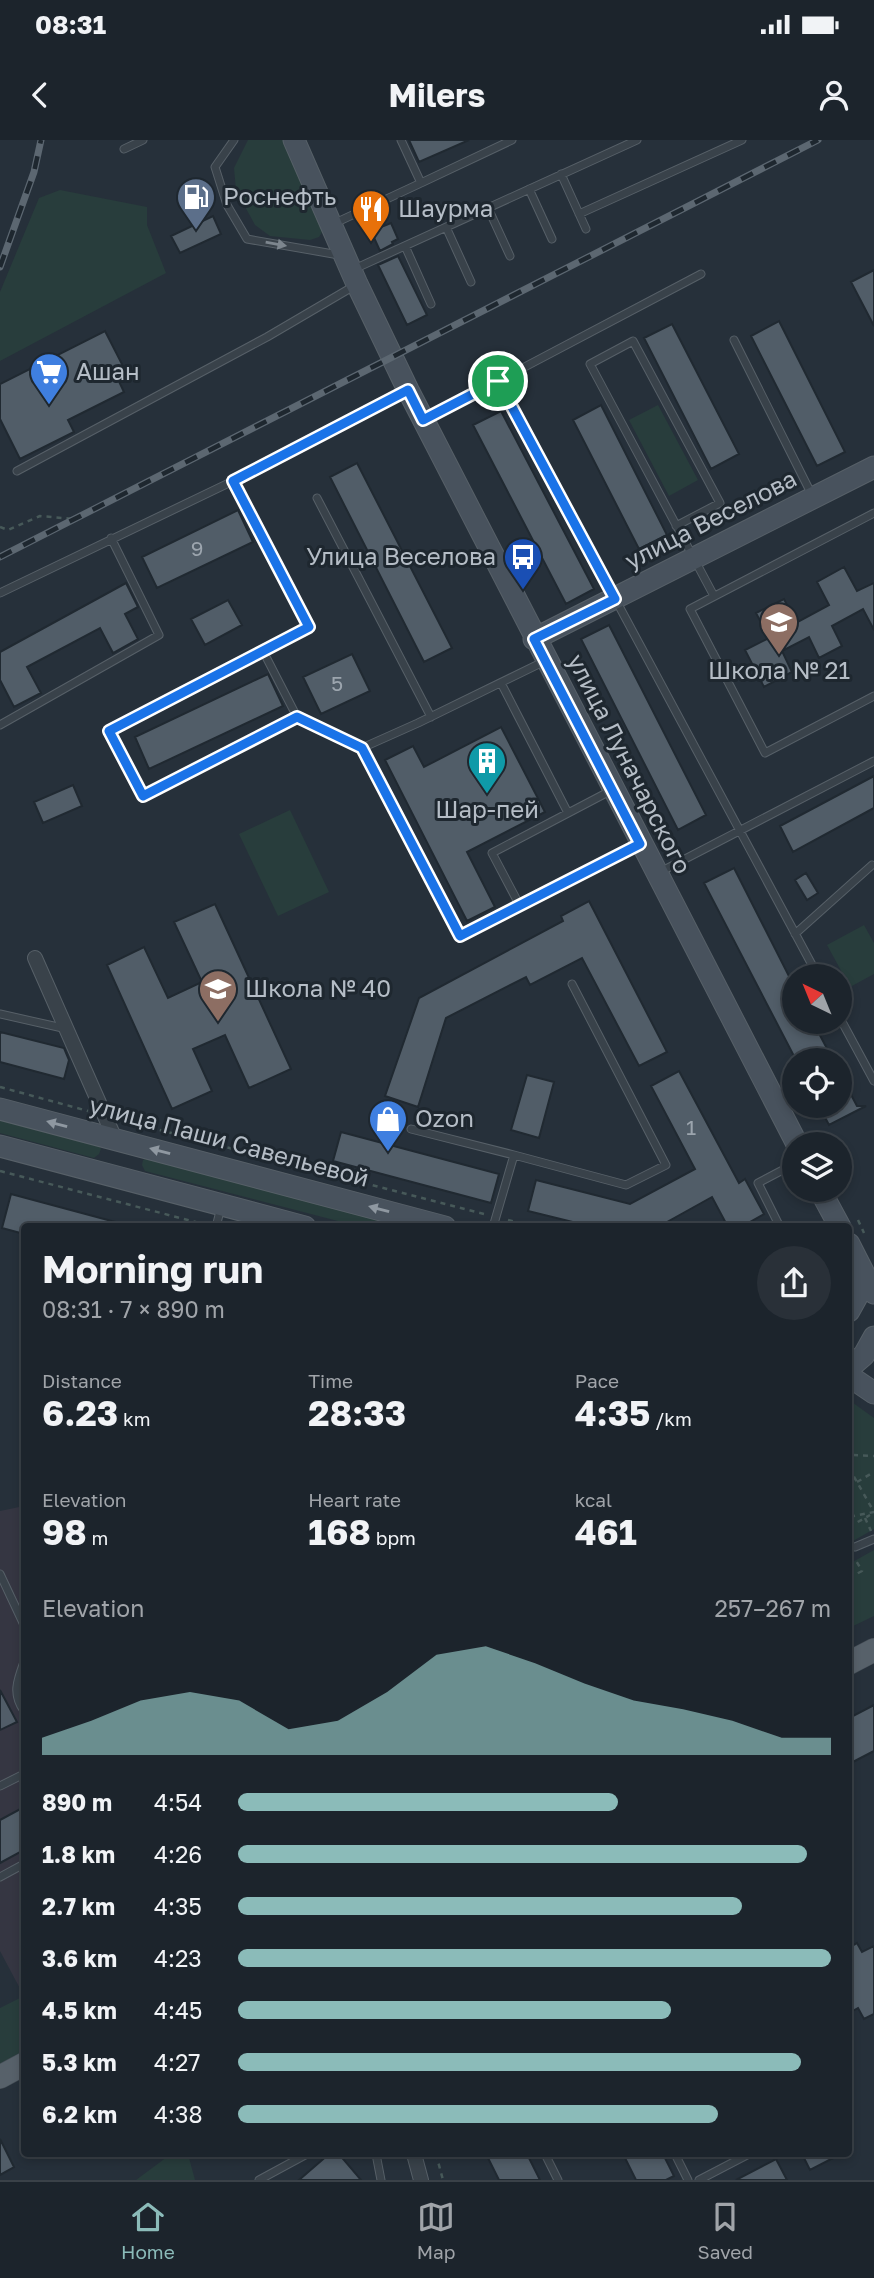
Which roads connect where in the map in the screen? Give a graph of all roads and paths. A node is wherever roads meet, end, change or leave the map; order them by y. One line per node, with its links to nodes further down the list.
1 (143, 140): 9 (lane)
2 (234, 140): 21 (lane, one-way to 21)
3 (294, 140): 15 (main road, улица Луначарского)
4 (401, 140): 11 (lane)
5 (512, 140): 11 (lane)
6 (637, 140): 10 (lane)
7 (742, 140): 8 (lane)
8 (727, 143): 14 (lane)
9 (124, 149)
10 (561, 174): 12 (lane); 14 (lane)
11 (421, 183): 15 (lane)
12 (529, 189): 13 (lane); 18 (lane)
13 (488, 208): 16 (lane); 20 (lane)
14 (579, 214): 17 (lane)
15 (332, 225): 21 (main road, улица Луначарского)
16 (446, 227): 19 (lane); 23 (lane)
17 (586, 229)
18 (552, 239)
19 (405, 246): 21 (lane); 24 (lane)
20 (510, 256)
21 (351, 270): 27 (main road, улица Луначарского); 30 (lane)
22 (701, 274): 26 (lane)
23 (471, 282)
24 (431, 304)
25 (734, 340): 33 (lane)
26 (498, 381): 28 (lane); 44 (lane)
27 (408, 390): 28 (main road, улица Луначарского); 31 (lane)
28 (423, 420): 45 (main road, улица Луначарского)
29 (874, 467): 33 (main road, улица Веселова)
30 (18, 471)
31 (233, 481): 40 (lane); 46 (lane)
32 (317, 498): 51 (lane)
33 (813, 498): 41 (main road, улица Веселова)
34 (874, 513): 43 (lane)
35 (74, 519): 38 (path)
36 (676, 526): 36 (lane); 41 (lane)
37 (0, 527): 38 (path)
38 (8, 530): 39 (path)
39 (0, 533)
40 (111, 538): 42 (lane); 52 (lane)
41 (695, 558): 43 (lane); 44 (main road, улица Веселова)
42 (0, 593)
43 (715, 596): 49 (lane)
44 (615, 599): 45 (main road, улица Веселова); 57 (lane)
45 (534, 639): 47 (main road, улица Луначарского)
46 (263, 651): 50 (lane); 50 (lane)
47 (545, 660): 48 (lane); 55 (main road, улица Луначарского)
48 (500, 682): 51 (lane); 56 (lane)
49 (874, 696)
50 (297, 717): 53 (lane)
51 (431, 717): 53 (lane)
52 (0, 725)
53 (362, 748): 61 (lane)
54 (874, 761): 57 (lane)
55 (613, 790): 56 (lane); 58 (main road, улица Луначарского)
56 (568, 813): 61 (lane)
57 (739, 831): 60 (lane); 62 (lane)
58 (640, 844): 60 (main road, улица Луначарского); 61 (lane)
59 (873, 866): 62 (lane)
60 (656, 874): 74 (main road, улица Луначарского)
61 (520, 906)
62 (795, 934): 64 (lane)
63 (35, 958): 67 (street)
64 (811, 964)
65 (572, 984): 77 (lane)
66 (0, 1014): 67 (lane)
67 (66, 1029): 72 (street)
68 (849, 1034): 69 (lane)
69 (874, 1081)
70 (0, 1087): 72 (path)
71 (0, 1109): 75 (main road, улица Паши Савельевой, one-way to 71)
72 (104, 1116): 75 (street); 83 (path)
73 (411, 1129): 77 (lane)
74 (791, 1132)
75 (120, 1140): 80 (main road); 87 (main road, улица Паши Савельевой, one-way to 75)
76 (0, 1146): 80 (main road)
77 (514, 1155): 83 (lane)
78 (782, 1170): 90 (lane)
79 (0, 1171): 84 (path)
80 (118, 1178): 82 (main road)
81 (826, 1202): 91 (main road)
82 (222, 1205): 85 (lane); 86 (main road)
83 (496, 1217): 88 (lane); 89 (path)
84 (200, 1223)
85 (216, 1223)
86 (290, 1223)
87 (430, 1223)
88 (494, 1223)
89 (519, 1223)
90 (778, 1223)
91 (837, 1223)
92 (852, 1250): 93 (main road)
93 (861, 1269): 94 (main road); 95 (main road)
94 (874, 1293)
95 (852, 1306)
96 (866, 1347): 97 (main road)
97 (852, 1364)
98 (852, 1378): 99 (main road)
99 (874, 1393)
100 (852, 1456): 101 (path)
101 (874, 1456)
102 (874, 1472): 104 (path)
103 (852, 1473): 104 (path)
104 (857, 1482): 105 (path)
105 (874, 1512): 106 (path); 107 (path)
106 (852, 1516)
107 (864, 1518): 108 (path); 109 (path)
108 (852, 1525)
109 (874, 1538): 110 (lane)
110 (852, 1547)
111 (852, 1553): 113 (path)
112 (0, 1574): 114 (lane)
113 (852, 1576)
114 (2, 1584): 115 (lane)
115 (21, 1619)
116 (874, 1633): 117 (main road)
117 (852, 1644)
118 (874, 1650): 119 (main road)
119 (852, 1661)
120 (21, 1670): 121 (lane)
121 (21, 1707)
122 (21, 1776): 123 (lane)
123 (0, 1786)
124 (21, 1866): 125 (lane)
125 (0, 1877)
126 (21, 2066): 127 (main road)
127 (0, 2077)
128 (21, 2082): 129 (main road)
129 (0, 2093)
130 (301, 2157): 137 (lane)
131 (377, 2157): 138 (lane)
132 (415, 2157): 139 (street)
133 (437, 2157): 140 (path)
134 (546, 2157): 141 (lane)
135 (676, 2157): 142 (lane)
136 (743, 2157): 143 (lane)
137 (259, 2180)
138 (382, 2180)
139 (421, 2180)
140 (443, 2180)
141 (558, 2180)
142 (688, 2180)
143 (699, 2180)

